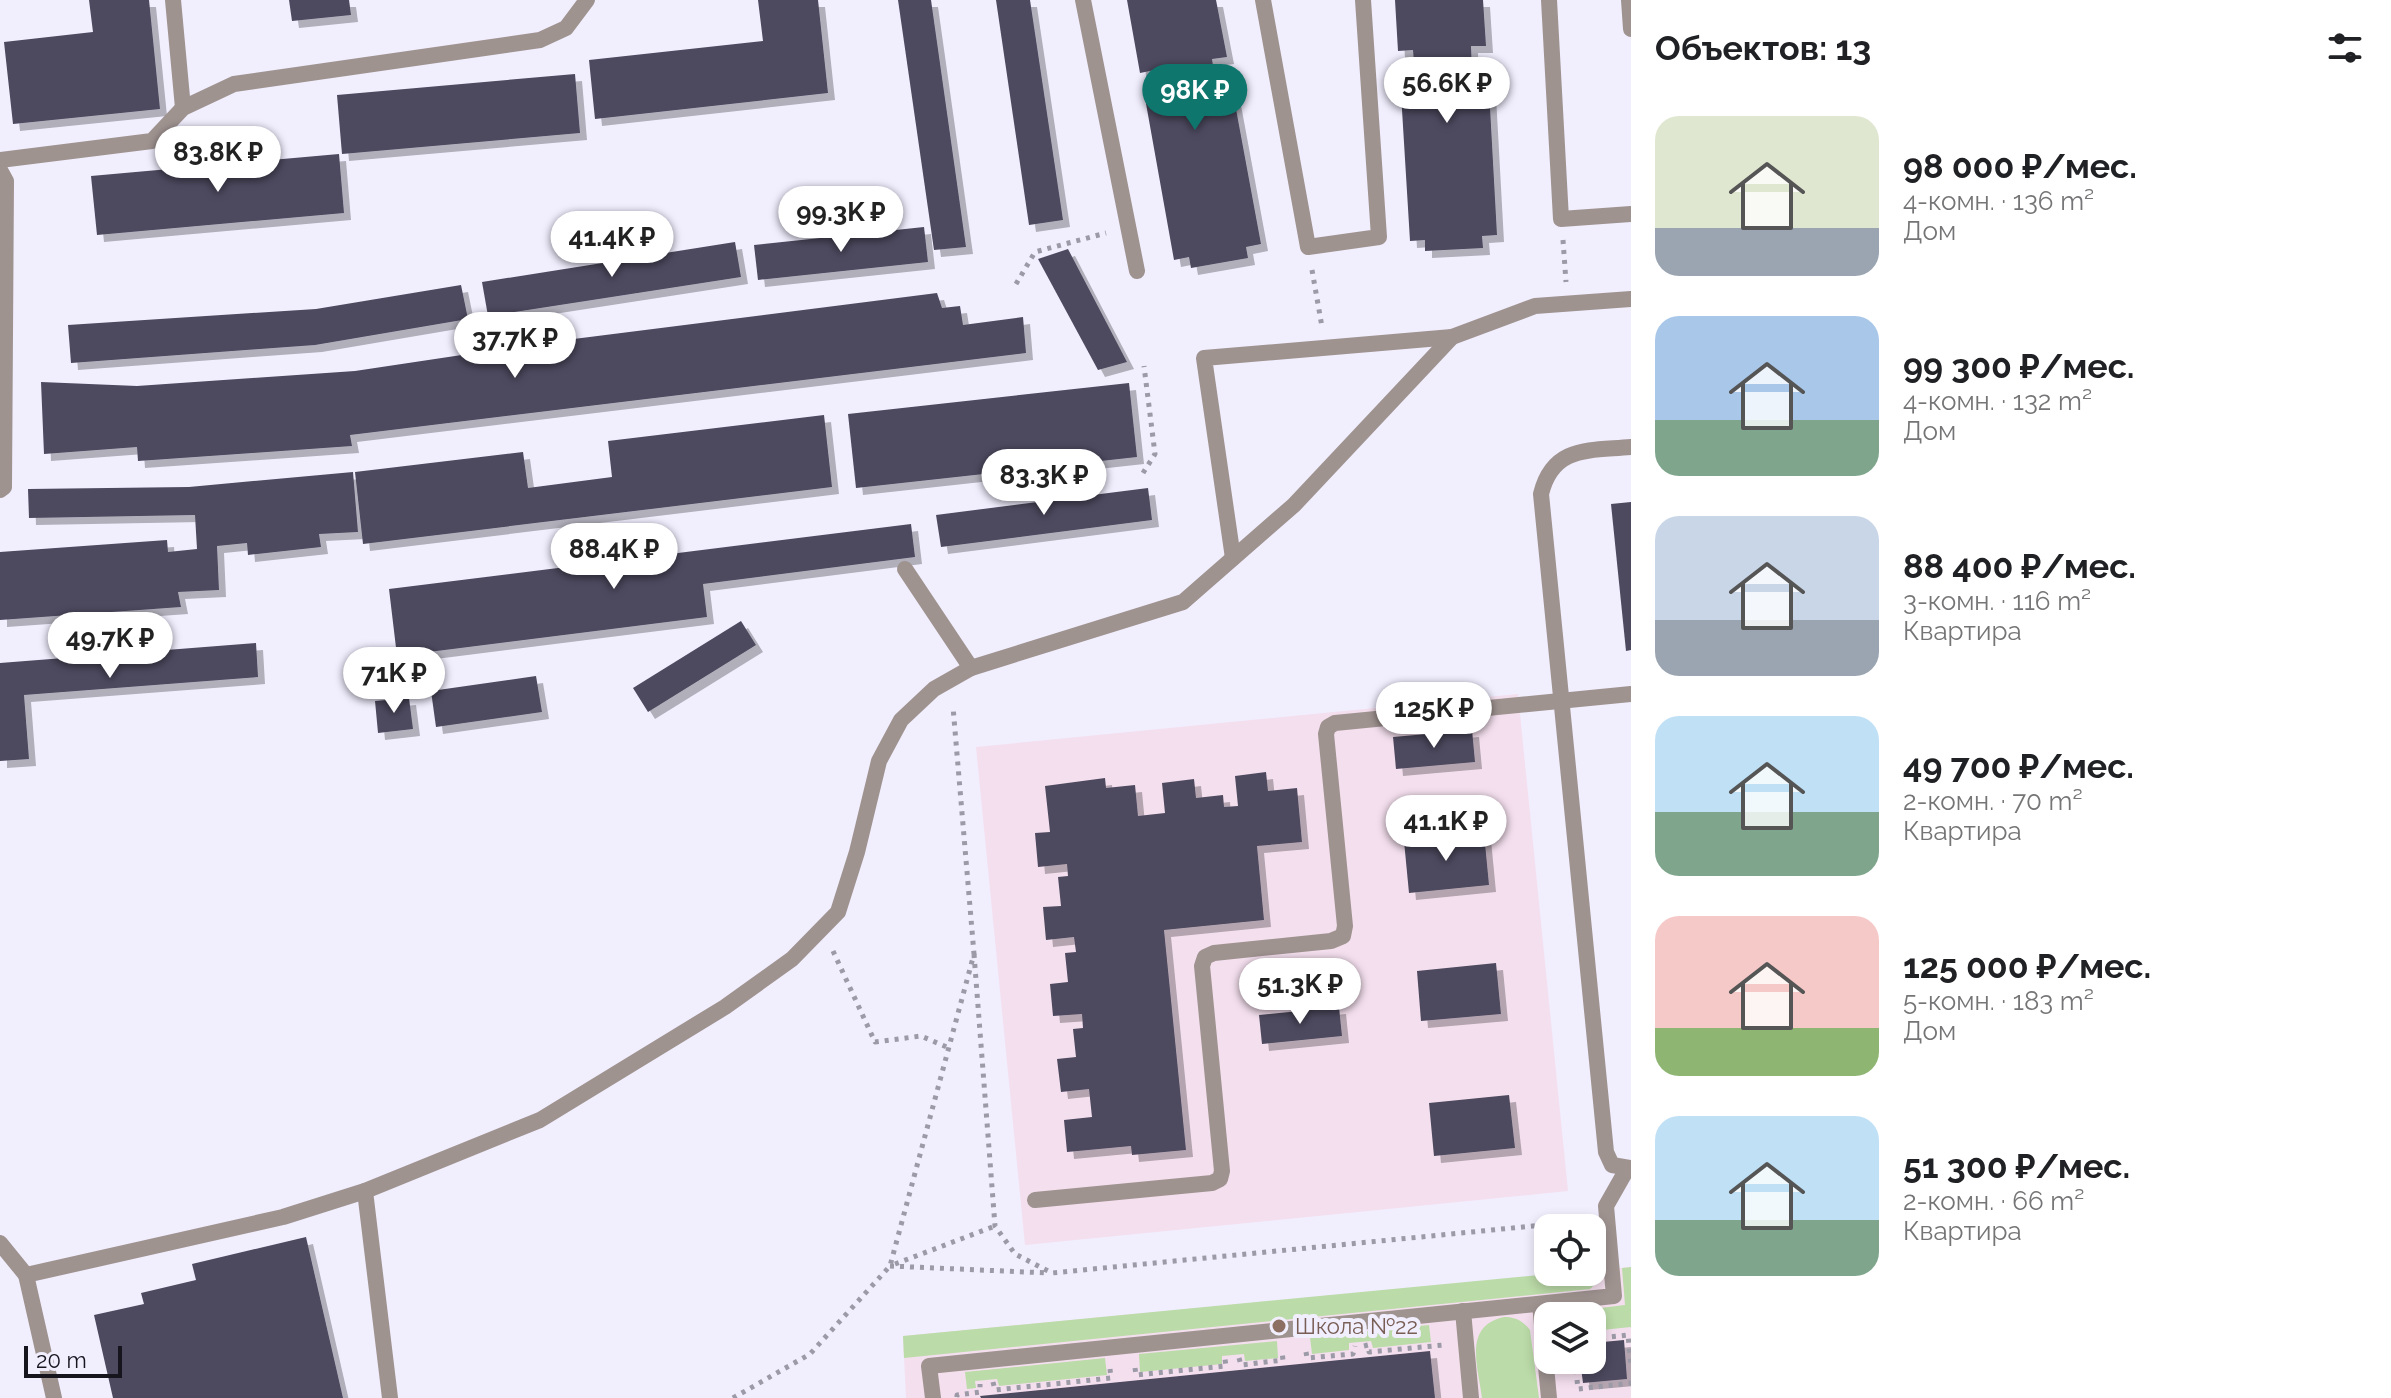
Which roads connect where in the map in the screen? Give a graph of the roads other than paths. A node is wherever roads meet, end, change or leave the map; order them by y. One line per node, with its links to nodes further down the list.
1 (173, 0): 9 (lane)
2 (587, 0): 9 (lane)
3 (1083, 0): 13 (lane)
4 (1263, 0): 5 (lane)
5 (1363, 0)
6 (1549, 0): 12 (lane)
7 (1629, 0): 8 (lane)
8 (1631, 29)
9 (183, 108): 10 (lane)
10 (0, 160)
11 (0, 170): 17 (lane)
12 (1631, 214)
13 (1137, 271)
14 (1631, 299): 15 (lane)
15 (1452, 337): 18 (lane); 18 (lane)
16 (1631, 447): 22 (lane)
17 (0, 490)
18 (1233, 558): 20 (lane)
19 (905, 569): 20 (lane)
20 (971, 668): 24 (lane)
21 (1631, 694): 22 (lane)
22 (1562, 701): 23 (lane); 25 (lane)
23 (1629, 1168): 28 (lane)
24 (365, 1191): 27 (lane); 33 (lane)
25 (1035, 1200)
26 (0, 1243): 27 (lane)
27 (26, 1275): 32 (lane)
28 (1558, 1302)
29 (1534, 1305): 30 (lane)
30 (1463, 1311): 34 (lane); 35 (lane)
31 (1547, 1374): 36 (lane)
32 (54, 1398)
33 (390, 1398)
34 (933, 1398)
35 (1471, 1398)
36 (1549, 1398)

